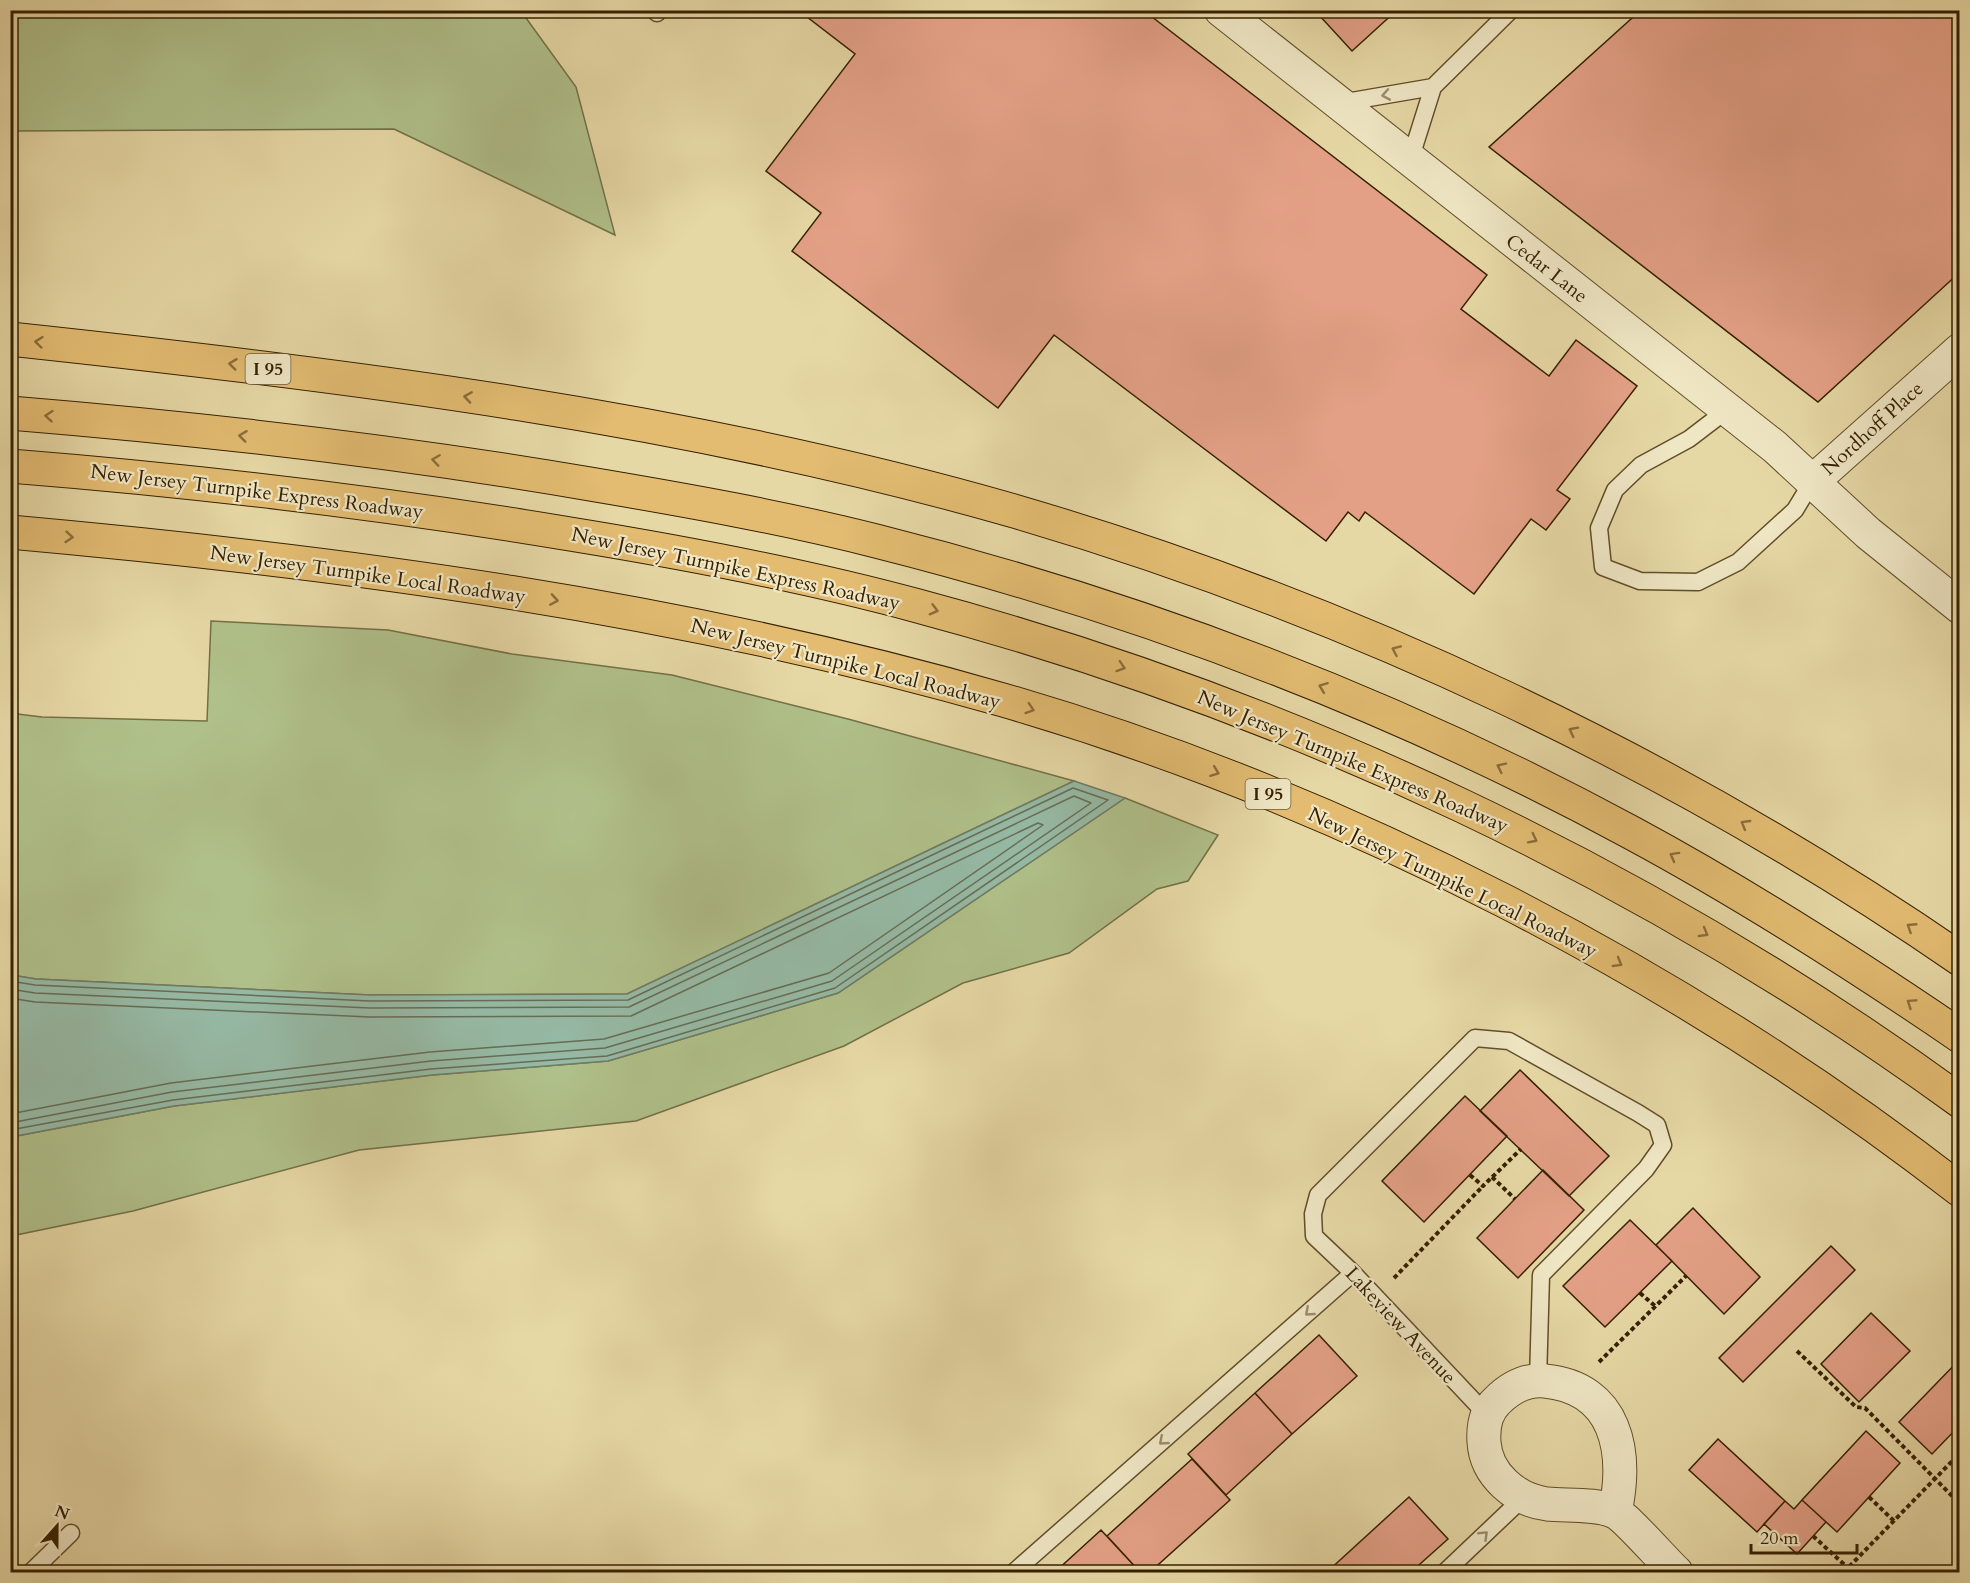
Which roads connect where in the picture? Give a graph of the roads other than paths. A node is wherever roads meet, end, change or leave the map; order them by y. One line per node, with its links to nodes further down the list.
1 (1221, 10): 4 (street, Cedar Lane)
2 (1511, 10): 3 (lane)
3 (1433, 87): 4 (lane, one-way to 4); 5 (lane)
4 (1339, 104): 5 (street, Cedar Lane)
5 (1410, 160): 8 (street, Cedar Lane)
6 (10, 339): 14 (highway, I 95, one-way to 6)
7 (1959, 350): 11 (street, Nordhoff Place)
8 (1727, 410): 11 (street, Cedar Lane); 11 (lane)
9 (10, 413): 15 (highway, one-way to 9)
10 (10, 466): 16 (highway, New Jersey Turnpike Express Roadway, one-way to 16)
11 (1812, 482): 13 (street, Cedar Lane)
12 (10, 532): 17 (highway, New Jersey Turnpike Local Roadway / I 95, one-way to 17)
13 (1959, 607)
14 (1959, 959)
15 (1959, 1036)
16 (1959, 1101)
17 (1959, 1190)
18 (1353, 1273): 19 (lane, Lakeview Avenue); 20 (lane, Lakeview Avenue); 25 (lane, one-way to 25)
19 (1538, 1380): 20 (street); 22 (street)
20 (1486, 1415): 21 (street)
21 (1524, 1497): 22 (street); 26 (lane, one-way to 21)
22 (1615, 1512): 27 (street)
23 (71, 1533): 24 (lane)
24 (31, 1572)
25 (1014, 1572)
26 (1445, 1572)
27 (1676, 1572)

